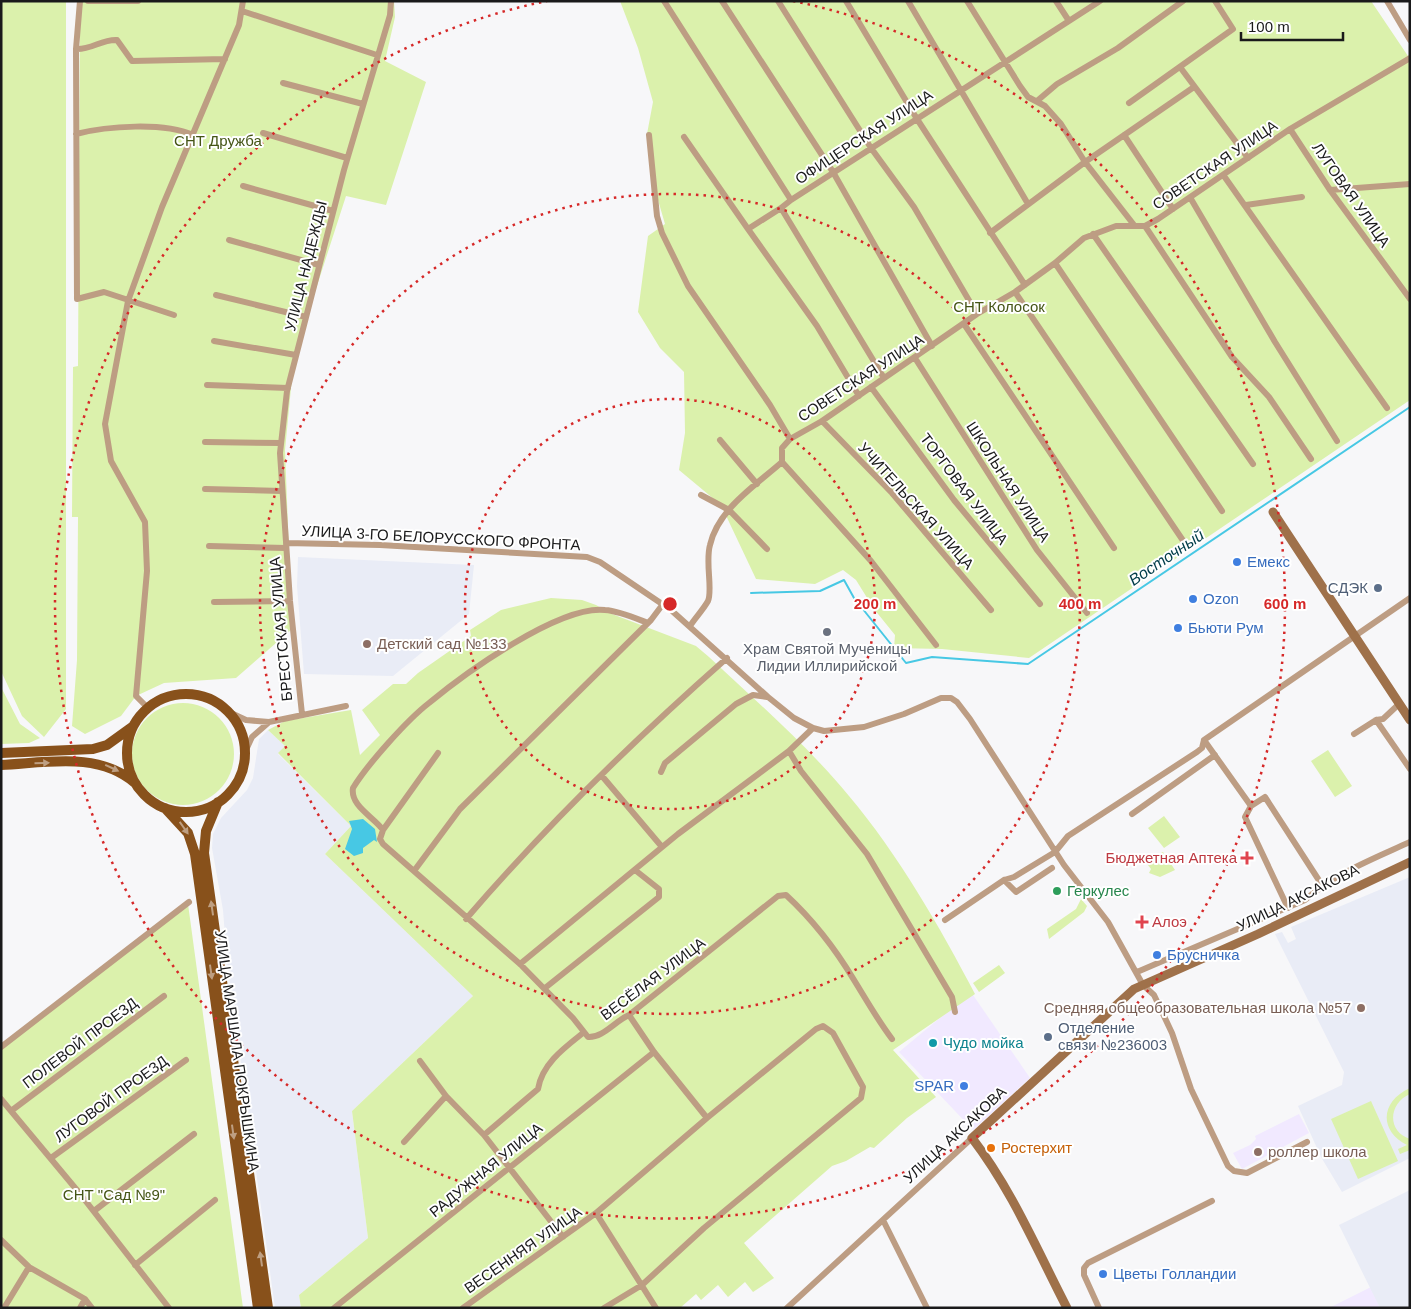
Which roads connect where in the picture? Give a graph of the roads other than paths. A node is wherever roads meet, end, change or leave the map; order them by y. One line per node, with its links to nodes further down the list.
1 (80, 1): 20 (street)
2 (88, 1): 3 (street)
3 (138, 1)
4 (243, 1): 17 (street)
5 (391, 1): 21 (street, УЛИЦА НАДЕЖДЫ)
6 (664, 1): 51 (street, ОФИЦЕРСКАЯ УЛИЦА)
7 (722, 1): 44 (street)
8 (778, 1): 40 (street)
9 (846, 1): 32 (street)
10 (908, 1): 28 (street)
11 (967, 1): 24 (street)
12 (1056, 1): 18 (street)
13 (1100, 1): 18 (street, ОФИЦЕРСКАЯ УЛИЦА)
14 (1183, 1): 29 (street)
15 (1215, 1): 25 (street)
16 (1387, 1): 19 (street)
17 (242, 11): 21 (street); 23 (street)
18 (1069, 21): 24 (street, ОФИЦЕРСКАЯ УЛИЦА)
19 (1410, 40)
20 (76, 49): 23 (street); 35 (street)
21 (377, 55): 31 (street, УЛИЦА НАДЕЖДЫ)
22 (1410, 58): 33 (street, СОВЕТСКАЯ УЛИЦА)
23 (225, 59): 36 (street)
24 (1004, 63): 28 (street, ОФИЦЕРСКАЯ УЛИЦА); 29 (street)
25 (1180, 67): 27 (street); 30 (street)
26 (282, 83): 31 (street)
27 (1194, 87): 38 (street); 42 (street)
28 (961, 89): 32 (street, ОФИЦЕРСКАЯ УЛИЦА); 52 (street)
29 (1037, 101): 43 (street)
30 (1129, 103)
31 (363, 104): 41 (street, УЛИЦА НАДЕЖДЫ)
32 (916, 119): 40 (street, ОФИЦЕРСКАЯ УЛИЦА); 60 (street)
33 (1290, 129): 42 (street, СОВЕТСКАЯ УЛИЦА); 48 (street, ЛУГОВАЯ УЛИЦА)
34 (263, 133): 41 (street)
35 (76, 134): 36 (street); 69 (street)
36 (193, 135): 69 (street)
37 (649, 135): 85 (street)
38 (1124, 135): 43 (street); 55 (street)
39 (684, 137): 59 (street)
40 (872, 148): 44 (street, ОФИЦЕРСКАЯ УЛИЦА); 70 (street)
41 (347, 158): 56 (street, УЛИЦА НАДЕЖДЫ)
42 (1248, 158): 45 (street, СОВЕТСКАЯ УЛИЦА)
43 (1085, 162): 52 (street); 57 (street)
44 (833, 172): 51 (street, ОФИЦЕРСКАЯ УЛИЦА); 75 (street)
45 (1224, 176): 50 (street, СОВЕТСКАЯ УЛИЦА); 53 (street)
46 (1410, 184): 48 (street)
47 (243, 186): 56 (street)
48 (1330, 190): 68 (street, ЛУГОВАЯ УЛИЦА)
49 (1302, 197): 53 (street)
50 (1191, 199): 55 (street, СОВЕТСКАЯ УЛИЦА); 87 (street)
51 (791, 200): 54 (street)
52 (1028, 204): 60 (street)
53 (1246, 205): 83 (street)
54 (781, 208): 59 (street); 78 (street)
55 (1173, 209): 58 (street, СОВЕТСКАЯ УЛИЦА)
56 (333, 212): 64 (street, УЛИЦА НАДЕЖДЫ)
57 (1134, 225): 58 (street, СОВЕТСКАЯ УЛИЦА); 61 (street, СОВЕТСКАЯ УЛИЦА)
58 (1145, 226): 90 (street)
59 (748, 229): 82 (street)
60 (990, 234): 65 (street)
61 (1093, 234): 63 (street, СОВЕТСКАЯ УЛИЦА); 92 (street)
62 (229, 240): 64 (street)
63 (1055, 263): 65 (street, СОВЕТСКАЯ УЛИЦА); 98 (street)
64 (319, 265): 72 (street, УЛИЦА НАДЕЖДЫ)
65 (1025, 285): 66 (street, СОВЕТСКАЯ УЛИЦА)
66 (1015, 292): 70 (street, СОВЕТСКАЯ УЛИЦА); 100 (street)
67 (216, 296): 72 (street)
68 (1410, 299)
69 (128, 301): 71 (street); 120 (street)
70 (977, 314): 73 (street, СОВЕТСКАЯ УЛИЦА)
71 (174, 315)
72 (306, 316): 76 (street, УЛИЦА НАДЕЖДЫ)
73 (964, 324): 75 (street, СОВЕТСКАЯ УЛИЦА); 104 (street)
74 (214, 341): 76 (street)
75 (932, 346): 77 (street, СОВЕТСКАЯ УЛИЦА)
76 (296, 355): 81 (street, УЛИЦА НАДЕЖДЫ)
77 (915, 358): 78 (street, СОВЕТСКАЯ УЛИЦА); 111 (street, ШКОЛЬНАЯ УЛИЦА)
78 (884, 378): 80 (street, СОВЕТСКАЯ УЛИЦА)
79 (207, 385): 81 (street)
80 (871, 387): 82 (street, СОВЕТСКАЯ УЛИЦА); 109 (street, ТОРГОВАЯ УЛИЦА)
81 (288, 388): 89 (street, УЛИЦА НАДЕЖДЫ)
82 (859, 396): 84 (street, СОВЕТСКАЯ УЛИЦА)
83 (1387, 408)
84 (822, 421): 85 (street, СОВЕТСКАЯ УЛИЦА); 110 (street, УЧИТЕЛЬСКАЯ УЛИЦА)
85 (790, 439): 91 (street, СОВЕТСКАЯ УЛИЦА)
86 (720, 440): 93 (street)
87 (1337, 441)
88 (205, 442): 89 (street)
89 (281, 443): 95 (street, УЛИЦА НАДЕЖДЫ)
90 (1311, 459)
91 (782, 462): 93 (street); 115 (street)
92 (1253, 464)
93 (757, 484): 97 (street)
94 (205, 489): 95 (street)
95 (282, 491): 101 (street, УЛИЦА НАДЕЖДЫ)
96 (701, 495): 97 (street)
97 (728, 510): 103 (street); 113 (street)
98 (1222, 511)
99 (1273, 512): 114 (street)
100 (1184, 542)
101 (286, 545): 102 (street, УЛИЦА 3-ГО БЕЛОРУССКОГО ФРОНТА); 106 (street, БРЕСТСКАЯ УЛИЦА); 108 (street, УЛИЦА 3-ГО БЕЛОРУССКОГО ФРОНТА)
102 (209, 546)
103 (767, 548)
104 (1114, 548)
105 (1410, 598): 114 (street)
106 (290, 601): 107 (street); 122 (street, БРЕСТСКАЯ УЛИЦА)
107 (214, 602)
108 (663, 604): 112 (street); 113 (street, УЛИЦА 3-ГО БЕЛОРУССКОГО ФРОНТА)
109 (1040, 604)
110 (991, 610)
111 (1087, 613)
112 (648, 623): 144 (street); 151 (street)
113 (690, 626): 116 (street, УЛИЦА 3-ГО БЕЛОРУССКОГО ФРОНТА)
114 (1355, 636): 118 (street); 129 (street)
115 (936, 644)
116 (727, 658): 117 (street, УЛИЦА 3-ГО БЕЛОРУССКОГО ФРОНТА); 138 (street)
117 (768, 697): 127 (street, УЛИЦА 3-ГО БЕЛОРУССКОГО ФРОНТА); 137 (street)
118 (1399, 704): 123 (street); 124 (street)
119 (346, 706): 122 (street)
120 (148, 708): 121 (main road); 126 (main road)
121 (229, 712): 125 (street); 131 (main road)
122 (302, 714): 125 (street)
123 (1376, 720): 128 (street); 136 (street)
124 (1410, 720)
125 (269, 722): 131 (street)
126 (134, 725): 132 (main road); 139 (main road)
127 (812, 728): 130 (street); 147 (street)
128 (1354, 734)
129 (1204, 740): 134 (street); 147 (street)
130 (789, 751): 146 (street); 163 (street)
131 (245, 752): 140 (main road)
132 (1, 753)
133 (438, 753): 144 (street)
134 (1215, 755): 141 (street); 143 (street)
135 (1, 764): 139 (main road, one-way to 139)
136 (1410, 769)
137 (661, 772)
138 (602, 776): 146 (street); 156 (street)
139 (137, 785): 142 (main road)
140 (218, 802): 142 (main road); 198 (main road, УЛИЦА МАРШАЛА ПОКРЫШКИНА, one-way to 140)
141 (1251, 806): 153 (street); 155 (street)
142 (165, 808): 197 (main road, УЛИЦА МАРШАЛА ПОКРЫШКИНА, one-way to 197)
143 (1132, 814)
144 (383, 830): 151 (street)
145 (1410, 842): 153 (street)
146 (662, 848): 150 (street)
147 (1055, 852): 152 (street); 159 (street)
148 (1410, 862): 160 (street, УЛИЦА АКСАКОВА)
149 (1052, 868): 152 (street)
150 (635, 870): 158 (street); 161 (street)
151 (414, 871): 156 (street)
152 (1004, 880): 157 (street)
153 (1322, 885): 155 (street)
154 (189, 902): 167 (street)
155 (1288, 908): 159 (street)
156 (466, 919): 158 (street)
157 (944, 920)
158 (520, 964): 161 (street)
159 (1137, 972): 160 (street)
160 (1143, 985): 177 (street, УЛИЦА АКСАКОВА); 179 (street)
161 (544, 988): 165 (street)
162 (164, 996): 173 (street, ПОЛЕВОЙ ПРОЕЗД)
163 (955, 1012)
164 (629, 1015): 165 (street, ВЕСЁЛАЯ УЛИЦА); 166 (street, ВЕСЁЛАЯ УЛИЦА); 168 (street)
165 (583, 1033): 176 (street)
166 (892, 1039)
167 (1, 1047)
168 (654, 1052): 174 (street); 181 (street, РАДУЖНАЯ УЛИЦА)
169 (186, 1060): 180 (street, ЛУГОВОЙ ПРОЕЗД)
170 (420, 1061): 171 (street)
171 (446, 1096): 176 (street); 178 (street)
172 (1, 1099): 173 (street)
173 (12, 1111): 180 (street)
174 (707, 1118): 185 (street, ВЕСЕННЯЯ УЛИЦА); 191 (street, ВЕСЕННЯЯ УЛИЦА)
175 (194, 1134): 184 (street)
176 (484, 1135): 181 (street)
177 (972, 1138): 186 (street, УЛИЦА АКСАКОВА); 205 (street)
178 (404, 1142)
179 (1307, 1142)
180 (51, 1158): 184 (street)
181 (508, 1168): 187 (street); 199 (street, РАДУЖНАЯ УЛИЦА)
182 (215, 1200): 189 (street)
183 (1212, 1201): 206 (street)
184 (94, 1211): 189 (street)
185 (596, 1214): 187 (street, ВЕСЕННЯЯ УЛИЦА); 191 (street)
186 (883, 1220): 203 (street, УЛИЦА АКСАКОВА); 204 (street)
187 (563, 1237): 200 (street, ВЕСЕННЯЯ УЛИЦА)
188 (1, 1240): 190 (street)
189 (135, 1265): 196 (street)
190 (28, 1267): 192 (street); 193 (street)
191 (642, 1285): 201 (street); 202 (street)
192 (85, 1299): 194 (street); 195 (street)
193 (4, 1308)
194 (80, 1308)
195 (92, 1308)
196 (169, 1308)
197 (258, 1308)
198 (268, 1308)
199 (334, 1308)
200 (463, 1308)
201 (604, 1308)
202 (656, 1308)
203 (787, 1308)
204 (927, 1308)
205 (1067, 1308)
206 (1099, 1308)

